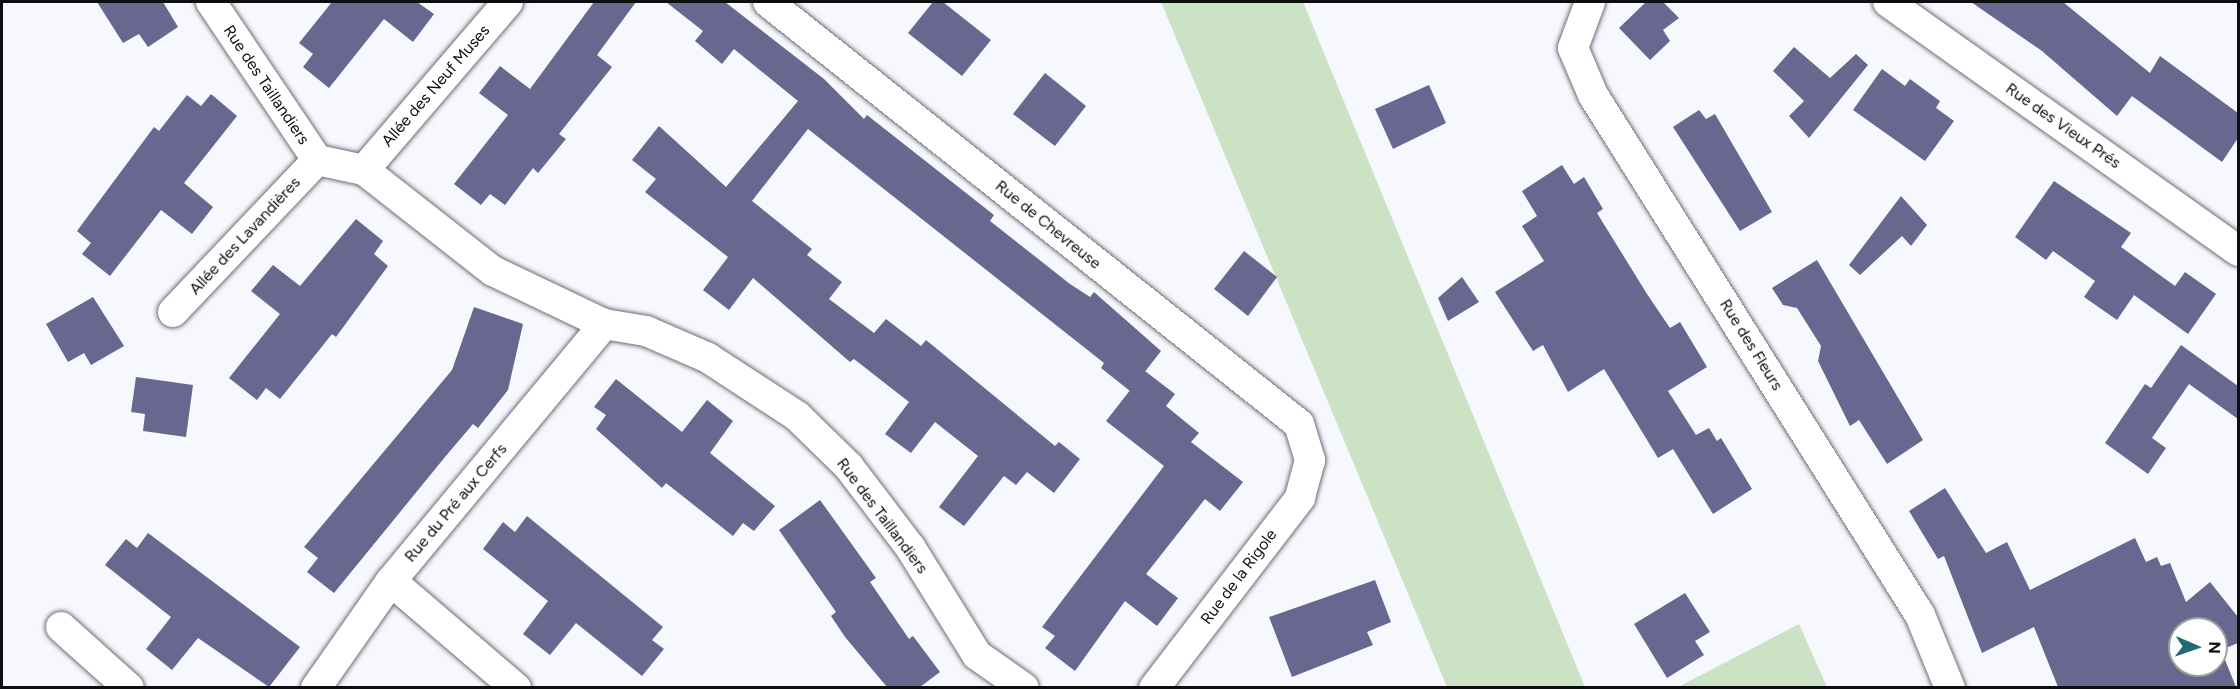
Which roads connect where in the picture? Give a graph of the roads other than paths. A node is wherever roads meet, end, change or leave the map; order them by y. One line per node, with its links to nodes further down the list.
1 (211, 2): 6 (street, Rue des Taillandiers)
2 (508, 2): 7 (street, Allée des Neuf Muses)
3 (768, 2): 11 (street, Rue de Chevreuse)
4 (1590, 2): 19 (street, Rue des Fleurs)
5 (1888, 2): 8 (street, Rue des Vieux Prés)
6 (316, 160): 7 (street, Rue des Taillandiers); 9 (street, Allée des Lavandières)
7 (364, 170): 10 (street, Rue des Taillandiers)
8 (2238, 251)
9 (172, 312)
10 (604, 324): 12 (street, Rue du Pré aux Cerfs); 17 (street, Rue des Taillandiers)
11 (1310, 460): 18 (street, Rue de la Rigole)
12 (391, 581): 15 (street, Rue du Pré aux Cerfs); 16 (street)
13 (61, 627): 14 (street)
14 (129, 687)
15 (316, 687)
16 (516, 687)
17 (1024, 687)
18 (1154, 687)
19 (1950, 687)

